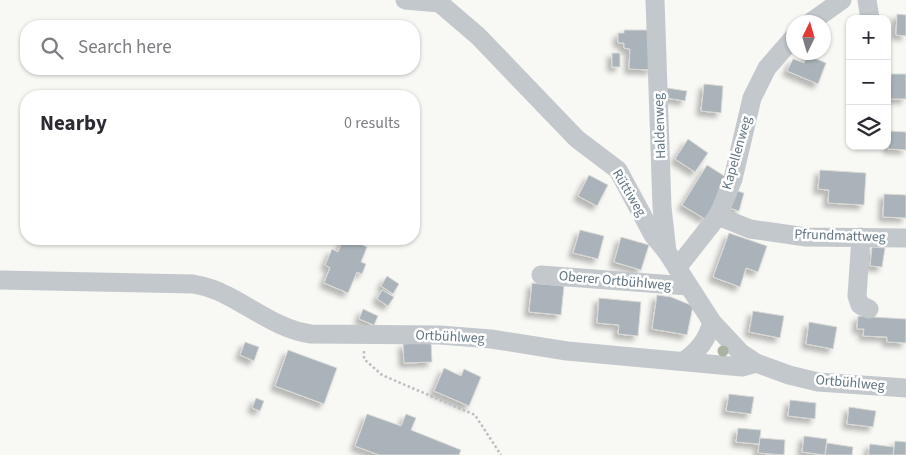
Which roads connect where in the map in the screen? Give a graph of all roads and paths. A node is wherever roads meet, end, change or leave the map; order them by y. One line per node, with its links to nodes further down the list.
1 (405, 0): 5 (street)
2 (655, 0): 12 (street, Haldenweg)
3 (842, 0): 6 (street)
4 (867, 0): 7 (street)
5 (438, 2): 12 (street, Rüttiweg)
6 (821, 15)
7 (869, 15)
8 (786, 46): 9 (street, Kapellenweg)
9 (718, 216): 10 (street, Pfrundmattweg); 13 (street, Kapellenweg)
10 (861, 237): 11 (street, Pfrundmattweg); 17 (street)
11 (906, 238)
12 (667, 252): 13 (street, Rüttiweg)
13 (677, 268): 16 (street, Rüttiweg)
14 (542, 275): 16 (street, Oberer Ortbühlweg)
15 (0, 280): 19 (street, Ortbühlweg)
16 (688, 286): 18 (street, Rüttiweg)
17 (869, 310)
18 (712, 322): 20 (street); 21 (street, Rüttiweg)
19 (362, 335): 20 (street, Ortbühlweg); 23 (path)
20 (684, 361): 21 (street, Ortbühlweg)
21 (756, 363): 22 (street, Ortbühlweg)
22 (906, 388)
23 (501, 455)

